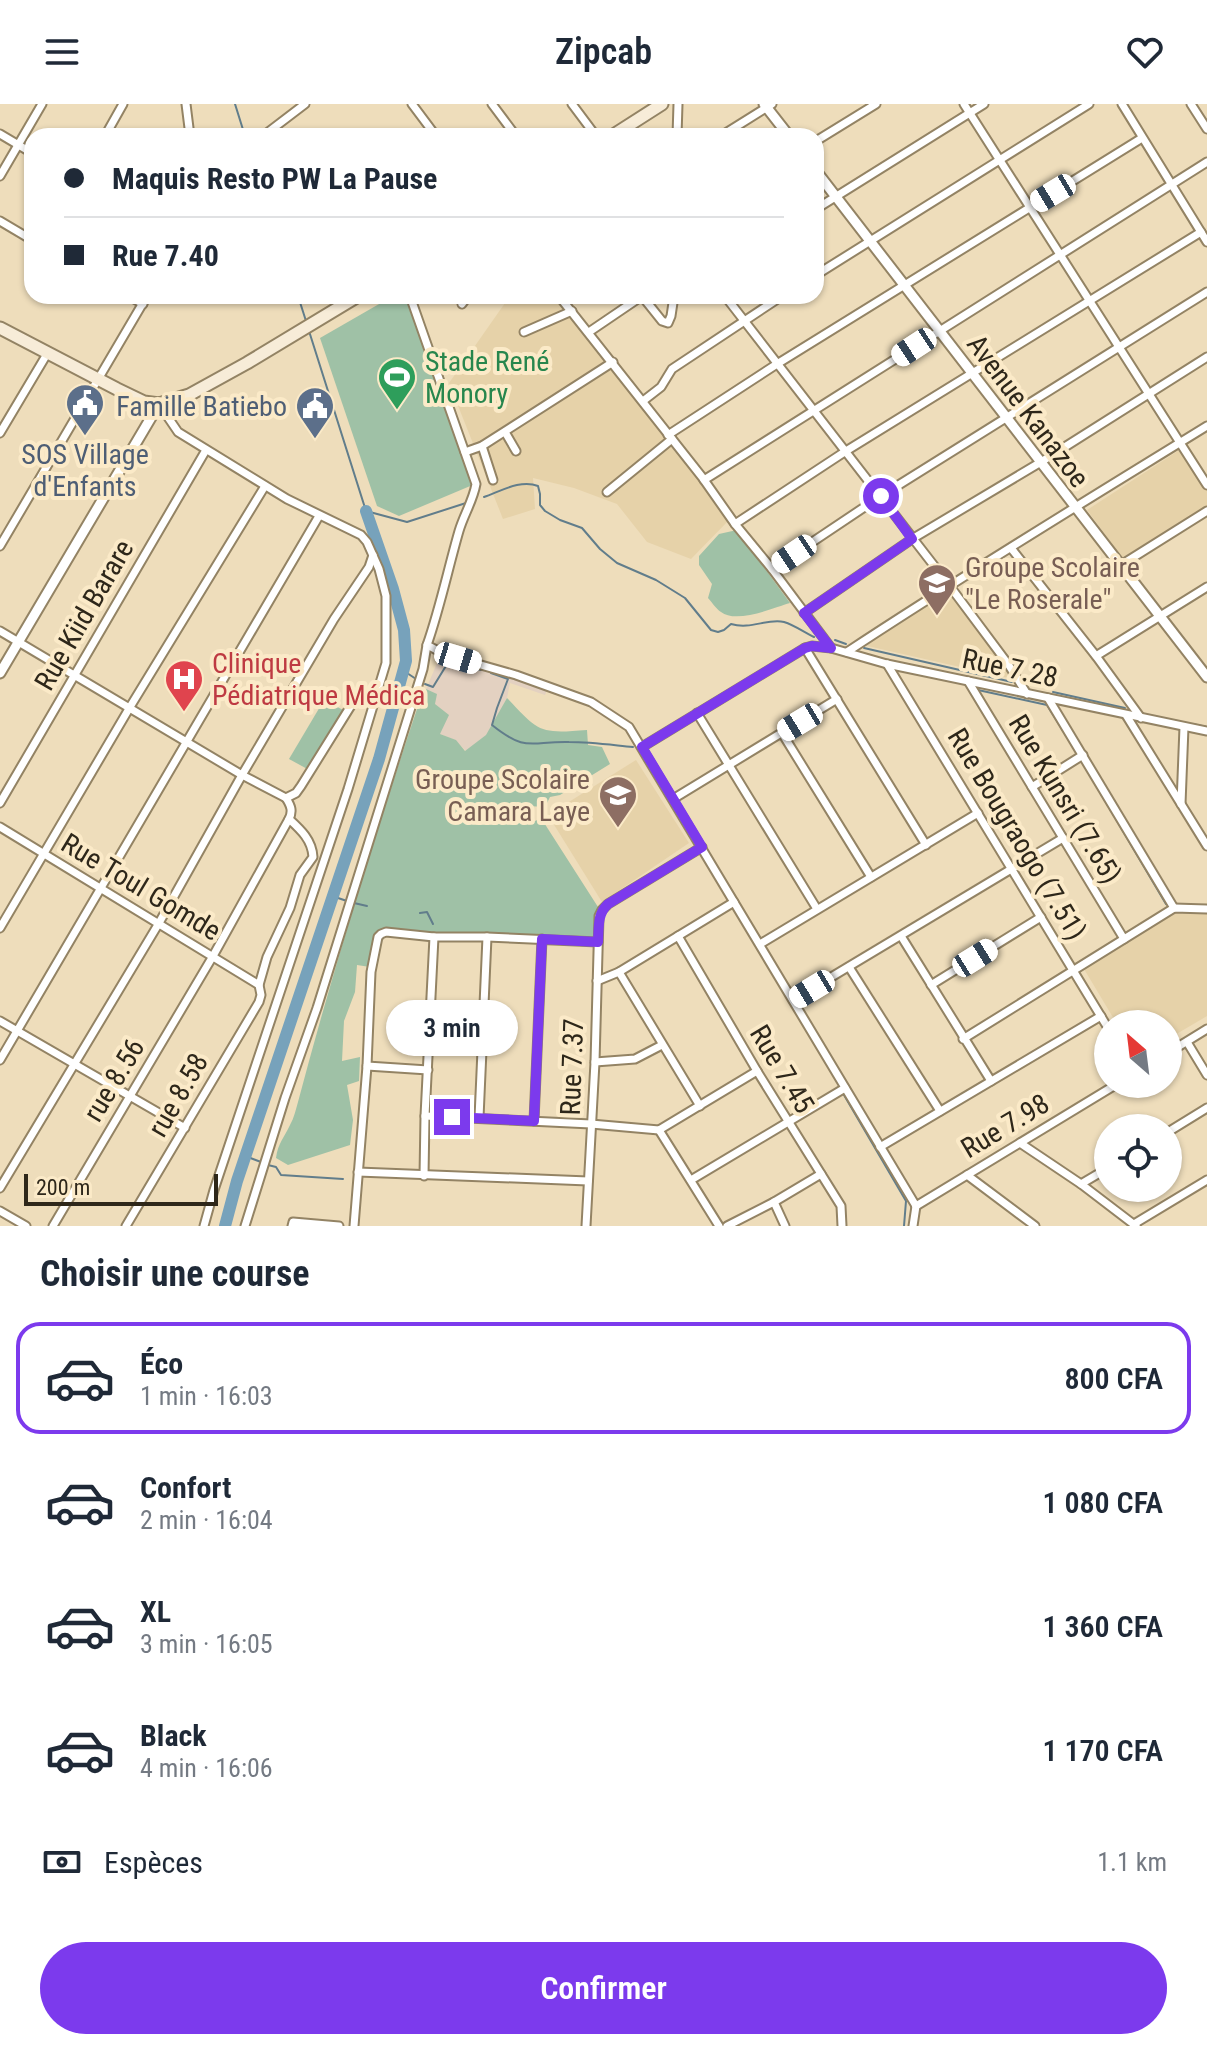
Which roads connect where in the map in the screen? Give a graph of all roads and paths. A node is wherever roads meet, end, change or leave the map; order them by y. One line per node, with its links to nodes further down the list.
1 (42, 104): 18 (street)
2 (123, 104): 19 (street)
3 (186, 104): 20 (street)
4 (305, 104): 21 (street)
5 (412, 104): 22 (street)
6 (492, 104): 23 (street)
7 (572, 104): 24 (street)
8 (662, 104): 25 (main road)
9 (678, 104): 26 (street)
10 (876, 104): 32 (street)
11 (964, 104): 17 (street)
12 (984, 104): 17 (street)
13 (1089, 104): 36 (street)
14 (1122, 104): 33 (street)
15 (1191, 104): 29 (street)
16 (768, 105): 27 (street); 28 (street)
17 (970, 113): 36 (street); 41 (street)
18 (28, 128)
19 (110, 128)
20 (189, 128)
21 (274, 128)
22 (430, 128)
23 (510, 128)
24 (590, 128)
25 (624, 128)
26 (677, 128)
27 (733, 128)
28 (784, 128)
29 (1207, 129)
30 (0, 134): 34 (street)
31 (24, 135): 34 (street)
32 (824, 136)
33 (1142, 138): 40 (street); 43 (street)
34 (18, 145): 35 (street); 38 (street)
35 (24, 148)
36 (1000, 160): 43 (street); 47 (street)
37 (1207, 162): 40 (street)
38 (0, 176)
39 (824, 181): 41 (street, Avenue Kanazoe)
40 (1172, 184): 45 (street); 49 (street)
41 (836, 197): 42 (street); 47 (street, Avenue Kanazoe)
42 (824, 204)
43 (1031, 206): 49 (street); 51 (street)
44 (0, 221): 46 (street)
45 (1201, 232): 48 (street); 53 (street)
46 (24, 235)
47 (871, 241): 50 (street); 51 (street, Avenue Kanazoe)
48 (1207, 242)
49 (1061, 253): 53 (street); 66 (street)
50 (824, 270)
51 (904, 285): 66 (street, Avenue Kanazoe); 73 (street)
52 (1207, 292): 69 (street)
53 (1089, 301): 69 (street); 74 (street)
54 (143, 304): 75 (street)
55 (345, 304): 78 (main road)
56 (413, 304): 90 (street)
57 (566, 304): 63 (street)
58 (630, 304): 68 (street)
59 (648, 304): 60 (street)
60 (673, 304)
61 (731, 304): 64 (street)
62 (769, 304): 64 (street)
63 (572, 311): 67 (street); 68 (street)
64 (743, 320): 73 (street); 77 (street)
65 (0, 328): 70 (main road)
66 (939, 331): 74 (street, Avenue Kanazoe); 79 (street)
67 (524, 332)
68 (589, 332): 72 (street)
69 (1119, 348): 76 (street); 80 (street)
70 (47, 354): 75 (main road); 83 (street)
71 (1207, 357): 76 (street)
72 (613, 362): 77 (street); 82 (street)
73 (777, 364): 79 (street); 84 (street)
74 (972, 373): 80 (street, Avenue Kanazoe); 89 (street)
75 (97, 379): 78 (main road); 103 (street)
76 (1148, 393): 85 (street); 91 (street)
77 (643, 401): 84 (street)
78 (159, 404): 87 (street); 113 (street)
79 (814, 411): 89 (street); 93 (street)
80 (1007, 418): 91 (street, Avenue Kanazoe); 97 (street)
81 (1207, 426): 85 (street)
82 (505, 432): 86 (street); 88 (street)
83 (0, 433)
84 (670, 437): 93 (street); 96 (street)
85 (1179, 443): 94 (street); 98 (street)
86 (482, 446): 90 (street); 92 (street)
87 (206, 450): 95 (street); 122 (street, Rue Kiid Barare)
88 (516, 451)
89 (846, 451): 97 (street); 101 (street)
90 (465, 452): 114 (street)
91 (1041, 462): 98 (street, Avenue Kanazoe); 102 (street)
92 (493, 480)
93 (704, 480): 101 (street)
94 (1207, 485)
95 (265, 486): 100 (street); 128 (street)
96 (607, 492)
97 (881, 496): 102 (street); 107 (street)
98 (1075, 508): 104 (street); 106 (street, Avenue Kanazoe)
99 (1207, 511): 106 (street)
100 (319, 516): 105 (street); 135 (street)
101 (735, 524): 107 (street)
102 (912, 539): 108 (street); 110 (street)
103 (0, 546)
104 (1011, 548): 108 (street); 118 (street)
105 (373, 555): 139 (street); 229 (street)
106 (1121, 565): 111 (street, Avenue Kanazoe)
107 (772, 569): 110 (street)
108 (949, 585): 117 (street); 124 (street)
109 (1207, 587): 111 (street)
110 (804, 613): 116 (street)
111 (1160, 616): 118 (street); 120 (street, Avenue Kanazoe)
112 (0, 631): 113 (street)
113 (19, 642): 121 (street); 122 (street)
114 (427, 645): 136 (street); 230 (street)
115 (805, 648): 116 (street, Rue 7.28); 126 (street); 129 (street)
116 (831, 648): 117 (street, Rue 7.28)
117 (847, 652): 119 (street, Rue 7.28)
118 (1096, 656): 131 (street)
119 (887, 664): 123 (street, Rue 7.28); 145 (street, Rue Bougraogo (7.51))
120 (1205, 671)
121 (0, 673)
122 (74, 676): 128 (street); 143 (street, Rue Kiid Barare)
123 (968, 681): 124 (street, Rue 7.28); 140 (street, Rue Kunsri (7.65))
124 (1027, 694): 125 (street, Rue 7.28)
125 (1048, 698): 130 (street, Rue 7.28); 137 (street)
126 (837, 699): 134 (street); 149 (street)
127 (352, 704): 141 (street)
128 (130, 707): 135 (street); 152 (street)
129 (697, 713): 136 (street); 138 (street)
130 (1126, 715): 131 (street, Rue 7.28); 144 (street)
131 (1141, 718): 132 (street, Rue 7.28)
132 (1184, 727): 133 (street, Rue 7.28); 144 (street)
133 (1207, 731)
134 (782, 733): 138 (street); 154 (street)
135 (187, 741): 139 (street); 155 (street)
136 (642, 747): 142 (street)
137 (1083, 755): 140 (street); 157 (street)
138 (729, 765): 142 (street); 158 (street)
139 (242, 775): 141 (street); 161 (street)
140 (1032, 787): 148 (street, Rue Kunsri (7.65))
141 (286, 798): 146 (street)
142 (673, 799): 151 (street)
143 (0, 803)
144 (1181, 806): 150 (street)
145 (978, 813): 149 (street); 153 (street, Rue Bougraogo (7.51))
146 (289, 819): 171 (street, rue 8.56); 176 (street, rue 8.58)
147 (0, 827): 152 (street, Rue Toul Gomde)
148 (1063, 838): 153 (street); 168 (street, Rue Kunsri (7.65))
149 (926, 845): 154 (street)
150 (1207, 846)
151 (702, 847): 156 (street); 169 (street, Rue 7.37)
152 (45, 854): 155 (street, Rue Toul Gomde); 162 (street)
153 (1012, 869): 160 (street, Rue Bougraogo (7.51)); 164 (street)
154 (871, 877): 158 (street)
155 (100, 888): 161 (street, Rue Toul Gomde); 183 (street)
156 (734, 902): 163 (street); 170 (street)
157 (1174, 908): 159 (street); 168 (street)
158 (817, 909): 170 (street)
159 (1207, 909)
160 (1041, 917): 173 (street, Rue Bougraogo (7.51)); 177 (street)
161 (159, 923): 171 (street, Rue Toul Gomde); 190 (street)
162 (0, 928)
163 (678, 936): 174 (street); 193 (street, Rue 7.45)
164 (901, 936): 172 (street); 177 (street)
165 (434, 937): 166 (street); 191 (street); 192 (street)
166 (487, 937): 167 (street); 203 (street)
167 (542, 939): 169 (street); 204 (street)
168 (1124, 939): 173 (street)
169 (598, 942): 175 (street, Rue 7.37)
170 (760, 944): 178 (street)
171 (213, 956): 176 (street, Rue Toul Gomde); 197 (street, rue 8.56)
172 (849, 967): 178 (street); 201 (street)
173 (1074, 970): 179 (street, Rue Bougraogo (7.51)); 184 (street)
174 (619, 972): 175 (street); 186 (street)
175 (597, 981): 189 (street, Rue 7.37)
176 (259, 985): 208 (street, rue 8.58)
177 (931, 985): 184 (street)
178 (793, 1000): 196 (street)
179 (1097, 1010)
180 (1094, 1020): 195 (street)
181 (0, 1021): 183 (street)
182 (1207, 1029): 185 (street)
183 (17, 1032): 188 (street); 190 (street)
184 (963, 1039): 195 (street)
185 (1187, 1042): 187 (street); 194 (street)
186 (662, 1045): 189 (street); 199 (street)
187 (1182, 1045)
188 (0, 1060)
189 (595, 1062): 207 (street, Rue 7.37)
190 (74, 1064): 197 (street); 221 (street)
191 (367, 1066): 192 (street); 212 (street)
192 (428, 1070): 202 (street)
193 (757, 1071): 199 (street); 205 (street, Rue 7.45)
194 (1207, 1075)
195 (991, 1081): 201 (street)
196 (845, 1088): 205 (street); 211 (street)
197 (130, 1097): 208 (street); 227 (street, rue 8.56)
198 (1094, 1098): 210 (street, Rue 7.98)
199 (700, 1106): 209 (street)
200 (1207, 1108): 206 (street)
201 (940, 1111): 211 (street)
202 (425, 1116): 203 (street); 215 (street)
203 (479, 1118): 204 (street)
204 (534, 1121): 207 (street)
205 (789, 1121): 213 (street, Rue 7.45); 217 (street)
206 (1182, 1123)
207 (591, 1124): 209 (street); 219 (street, Rue 7.37)
208 (185, 1128): 228 (street, rue 8.58)
209 (659, 1130): 217 (street)
210 (1020, 1143): 214 (street, Rue 7.98); 220 (street)
211 (880, 1147): 223 (street)
212 (358, 1172): 215 (street); 233 (street)
213 (821, 1174): 222 (street); 238 (street, Rue 7.45)
214 (967, 1175): 223 (street, Rue 7.98); 240 (street)
215 (424, 1176): 219 (street)
216 (1094, 1176): 220 (street)
217 (691, 1180): 235 (street)
218 (1207, 1180): 225 (street)
219 (588, 1181): 234 (street, Rue 7.37)
220 (1081, 1184): 225 (street)
221 (0, 1188)
222 (774, 1202): 236 (street); 237 (street)
223 (916, 1206): 239 (street)
224 (0, 1211): 226 (street)
225 (1135, 1225)
226 (26, 1226)
227 (53, 1226)
228 (126, 1226)
229 (204, 1226)
230 (245, 1226)
231 (292, 1226): 232 (street)
232 (339, 1226)
233 (354, 1226)
234 (586, 1226)
235 (719, 1226)
236 (727, 1226)
237 (785, 1226)
238 (842, 1226)
239 (913, 1226)
240 (1035, 1226)

